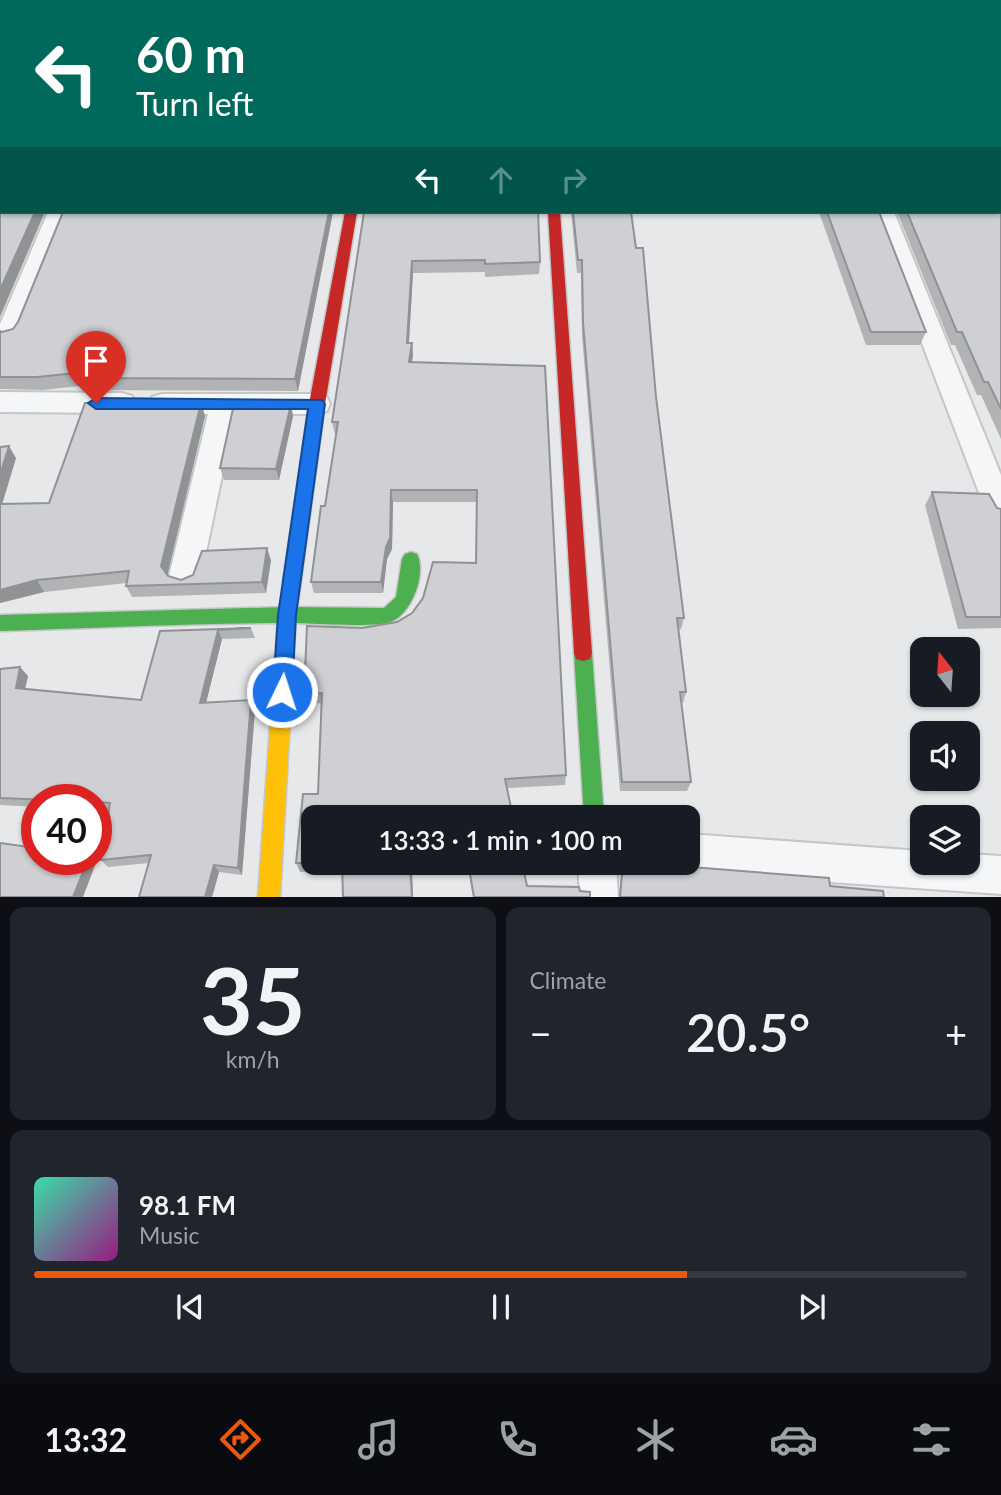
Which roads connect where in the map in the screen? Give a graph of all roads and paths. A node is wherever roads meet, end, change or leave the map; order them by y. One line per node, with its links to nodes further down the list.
1 (58, 214): 5 (street)
2 (351, 214): 8 (street)
3 (554, 214): 14 (street)
4 (884, 214): 9 (street)
5 (9, 333)
6 (0, 402): 7 (street)
7 (224, 404): 8 (street); 11 (street)
8 (317, 404): 12 (street)
9 (1001, 511)
10 (411, 559): 12 (street)
11 (185, 576)
12 (287, 615): 13 (street); 18 (street)
13 (0, 623)
14 (593, 805)
15 (700, 854): 17 (street)
16 (598, 875): 19 (street)
17 (1001, 875)
18 (269, 897)
19 (599, 897)

